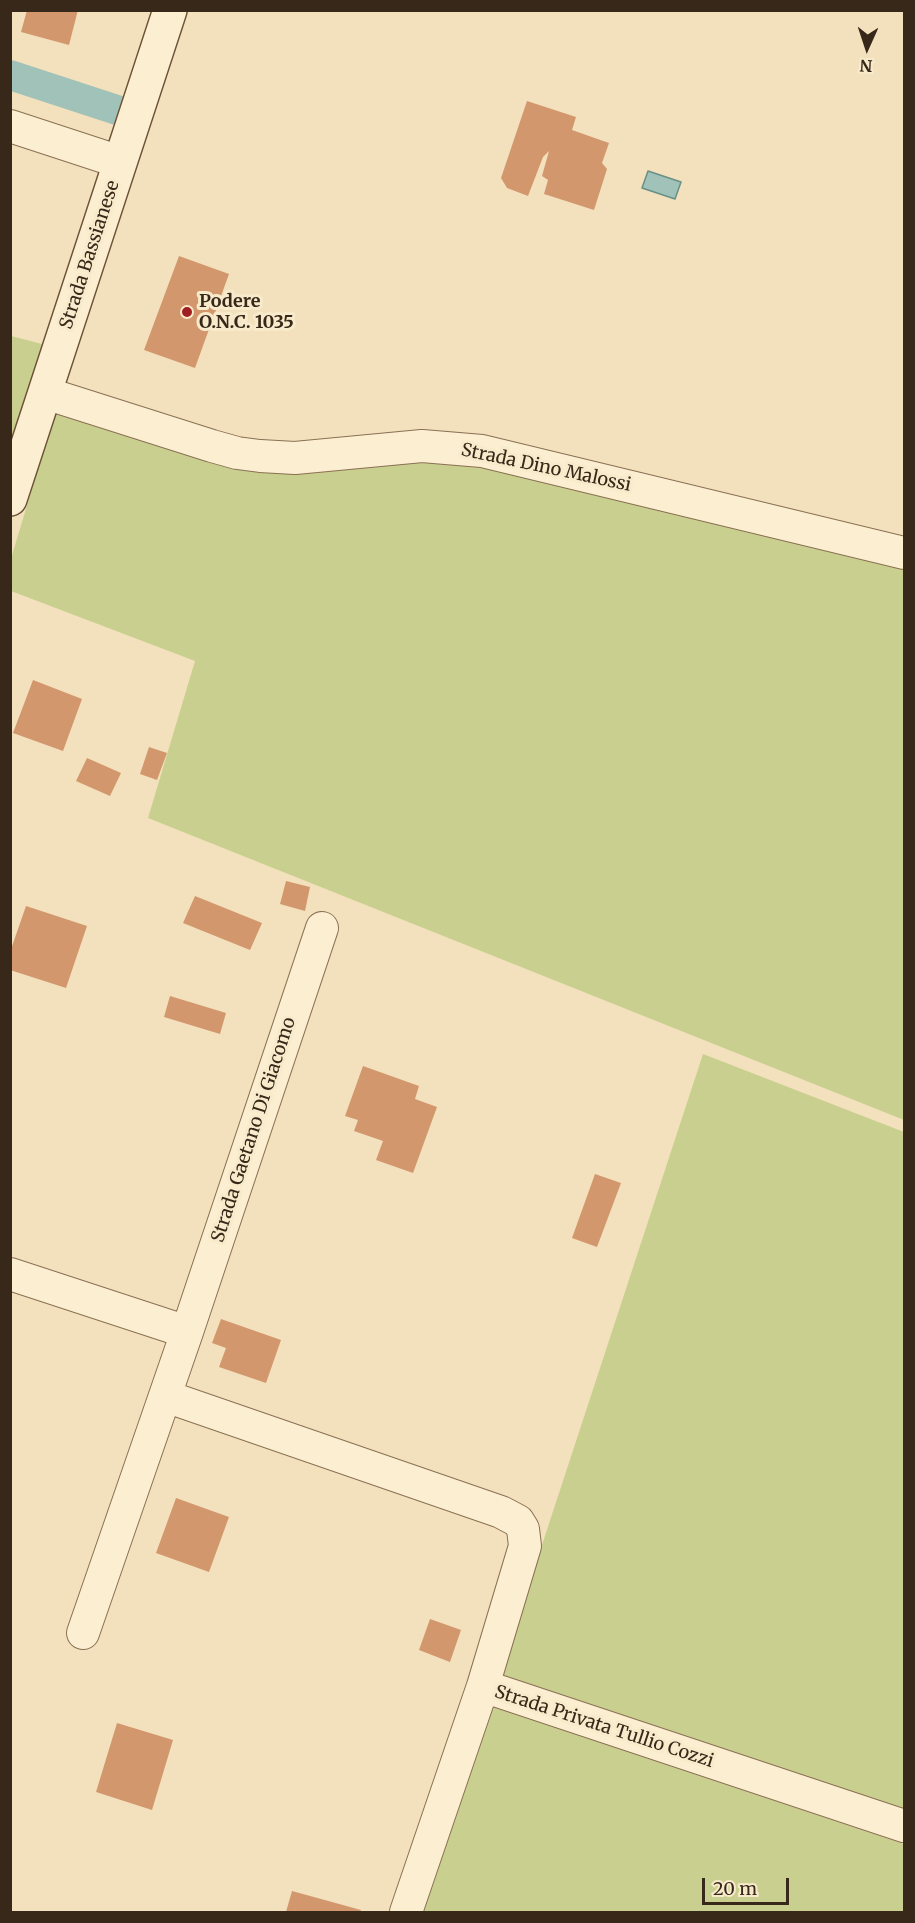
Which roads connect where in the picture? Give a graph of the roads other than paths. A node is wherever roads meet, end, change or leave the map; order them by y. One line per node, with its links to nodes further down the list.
1 (170, 10): 3 (street, Strada Bassianese)
2 (10, 126): 3 (street)
3 (120, 162): 4 (street, Strada Bassianese)
4 (45, 393): 5 (street, Strada Bassianese); 6 (street, Strada Dino Malossi)
5 (10, 499)
6 (904, 553)
7 (322, 928): 9 (street, Strada Gaetano Di Giacomo)
8 (10, 1274): 9 (street)
9 (187, 1332): 10 (street, Strada Gaetano Di Giacomo)
10 (165, 1396): 11 (street, Strada Gaetano Di Giacomo); 12 (street, Strada Privata Tullio Cozzi)
11 (83, 1633)
12 (483, 1686): 13 (street, Strada Privata Tullio Cozzi); 14 (street)
13 (904, 1826)
14 (406, 1912)

